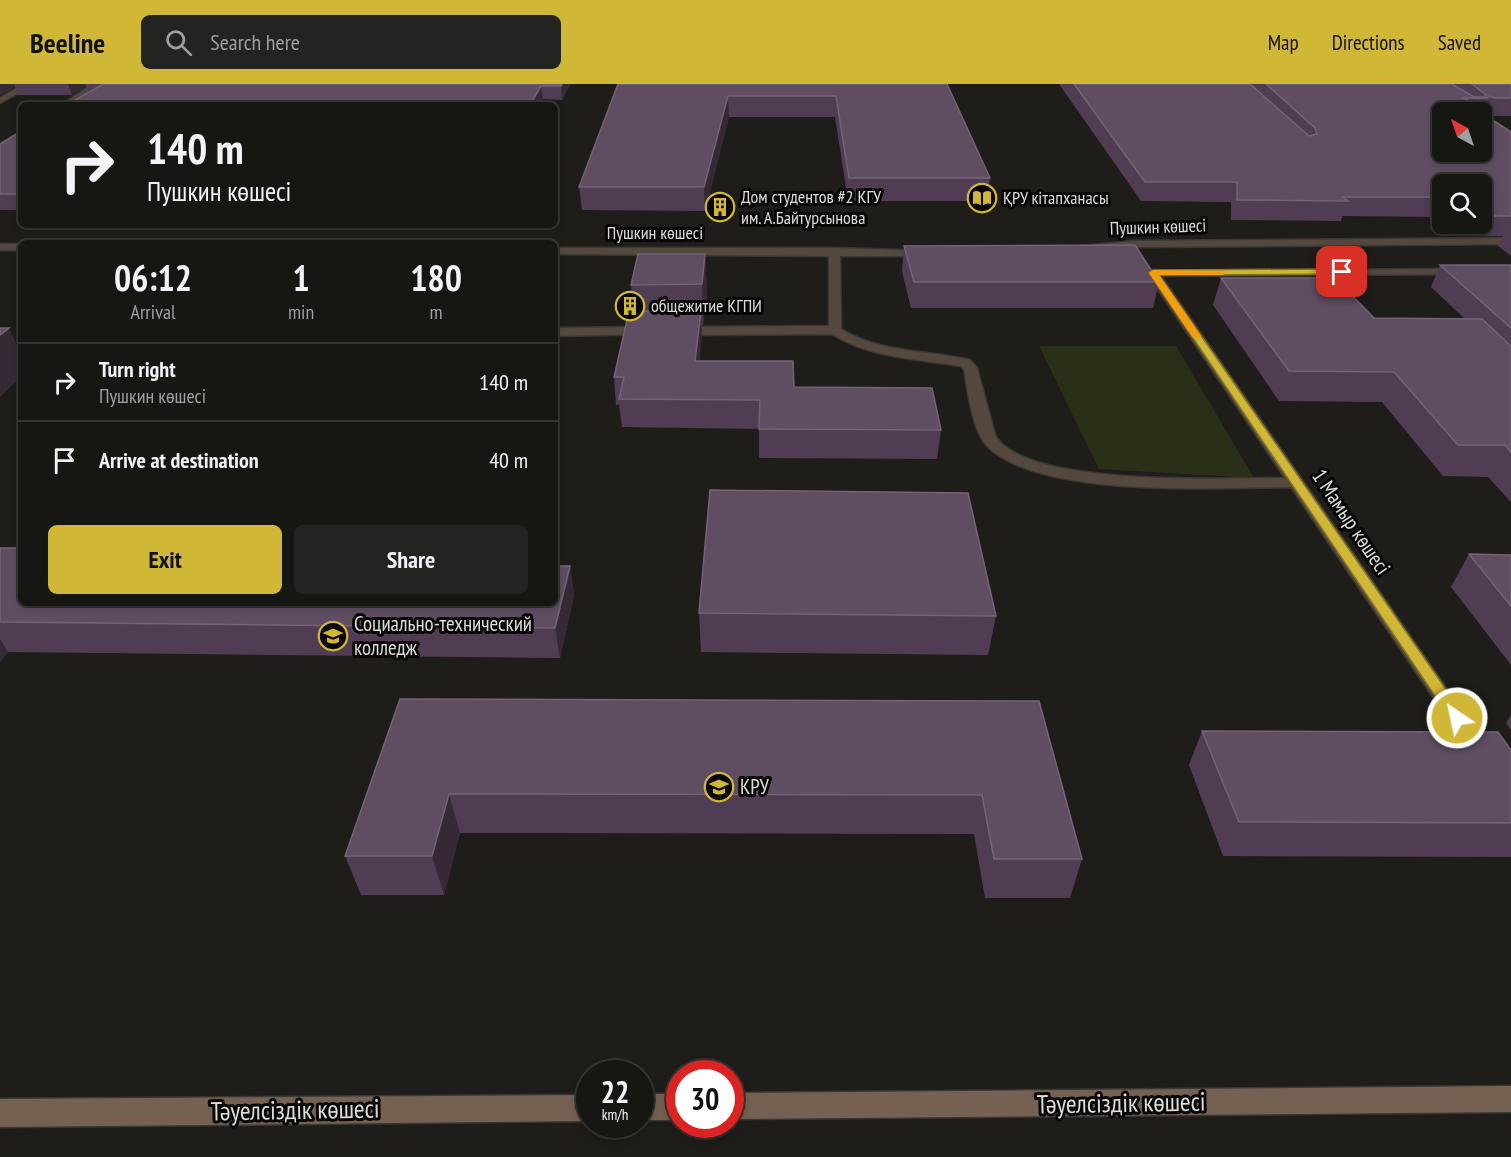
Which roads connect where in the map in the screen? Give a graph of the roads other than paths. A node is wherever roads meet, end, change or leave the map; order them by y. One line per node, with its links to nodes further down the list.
1 (30, 84): 3 (street)
2 (98, 84): 4 (street)
3 (0, 101)
4 (70, 102)
5 (1511, 241): 8 (street, Пушкин көшесі)
6 (0, 247): 7 (street)
7 (18, 247)
8 (1082, 249)
9 (558, 251): 10 (street, Пушкин көшесі)
10 (834, 251): 11 (street, Пушкин көшесі); 13 (street)
11 (937, 253)
12 (1467, 271): 15 (street, 1 Мамыр көшесі)
13 (835, 330): 14 (street); 15 (street)
14 (558, 332)
15 (1297, 482): 16 (street, 1 Мамыр көшесі)
16 (1491, 767)
17 (1511, 1099): 18 (main road, Тәуелсіздік көшесі)
18 (744, 1106)
19 (576, 1108): 20 (main road, Тәуелсіздік көшесі)
20 (0, 1113)

